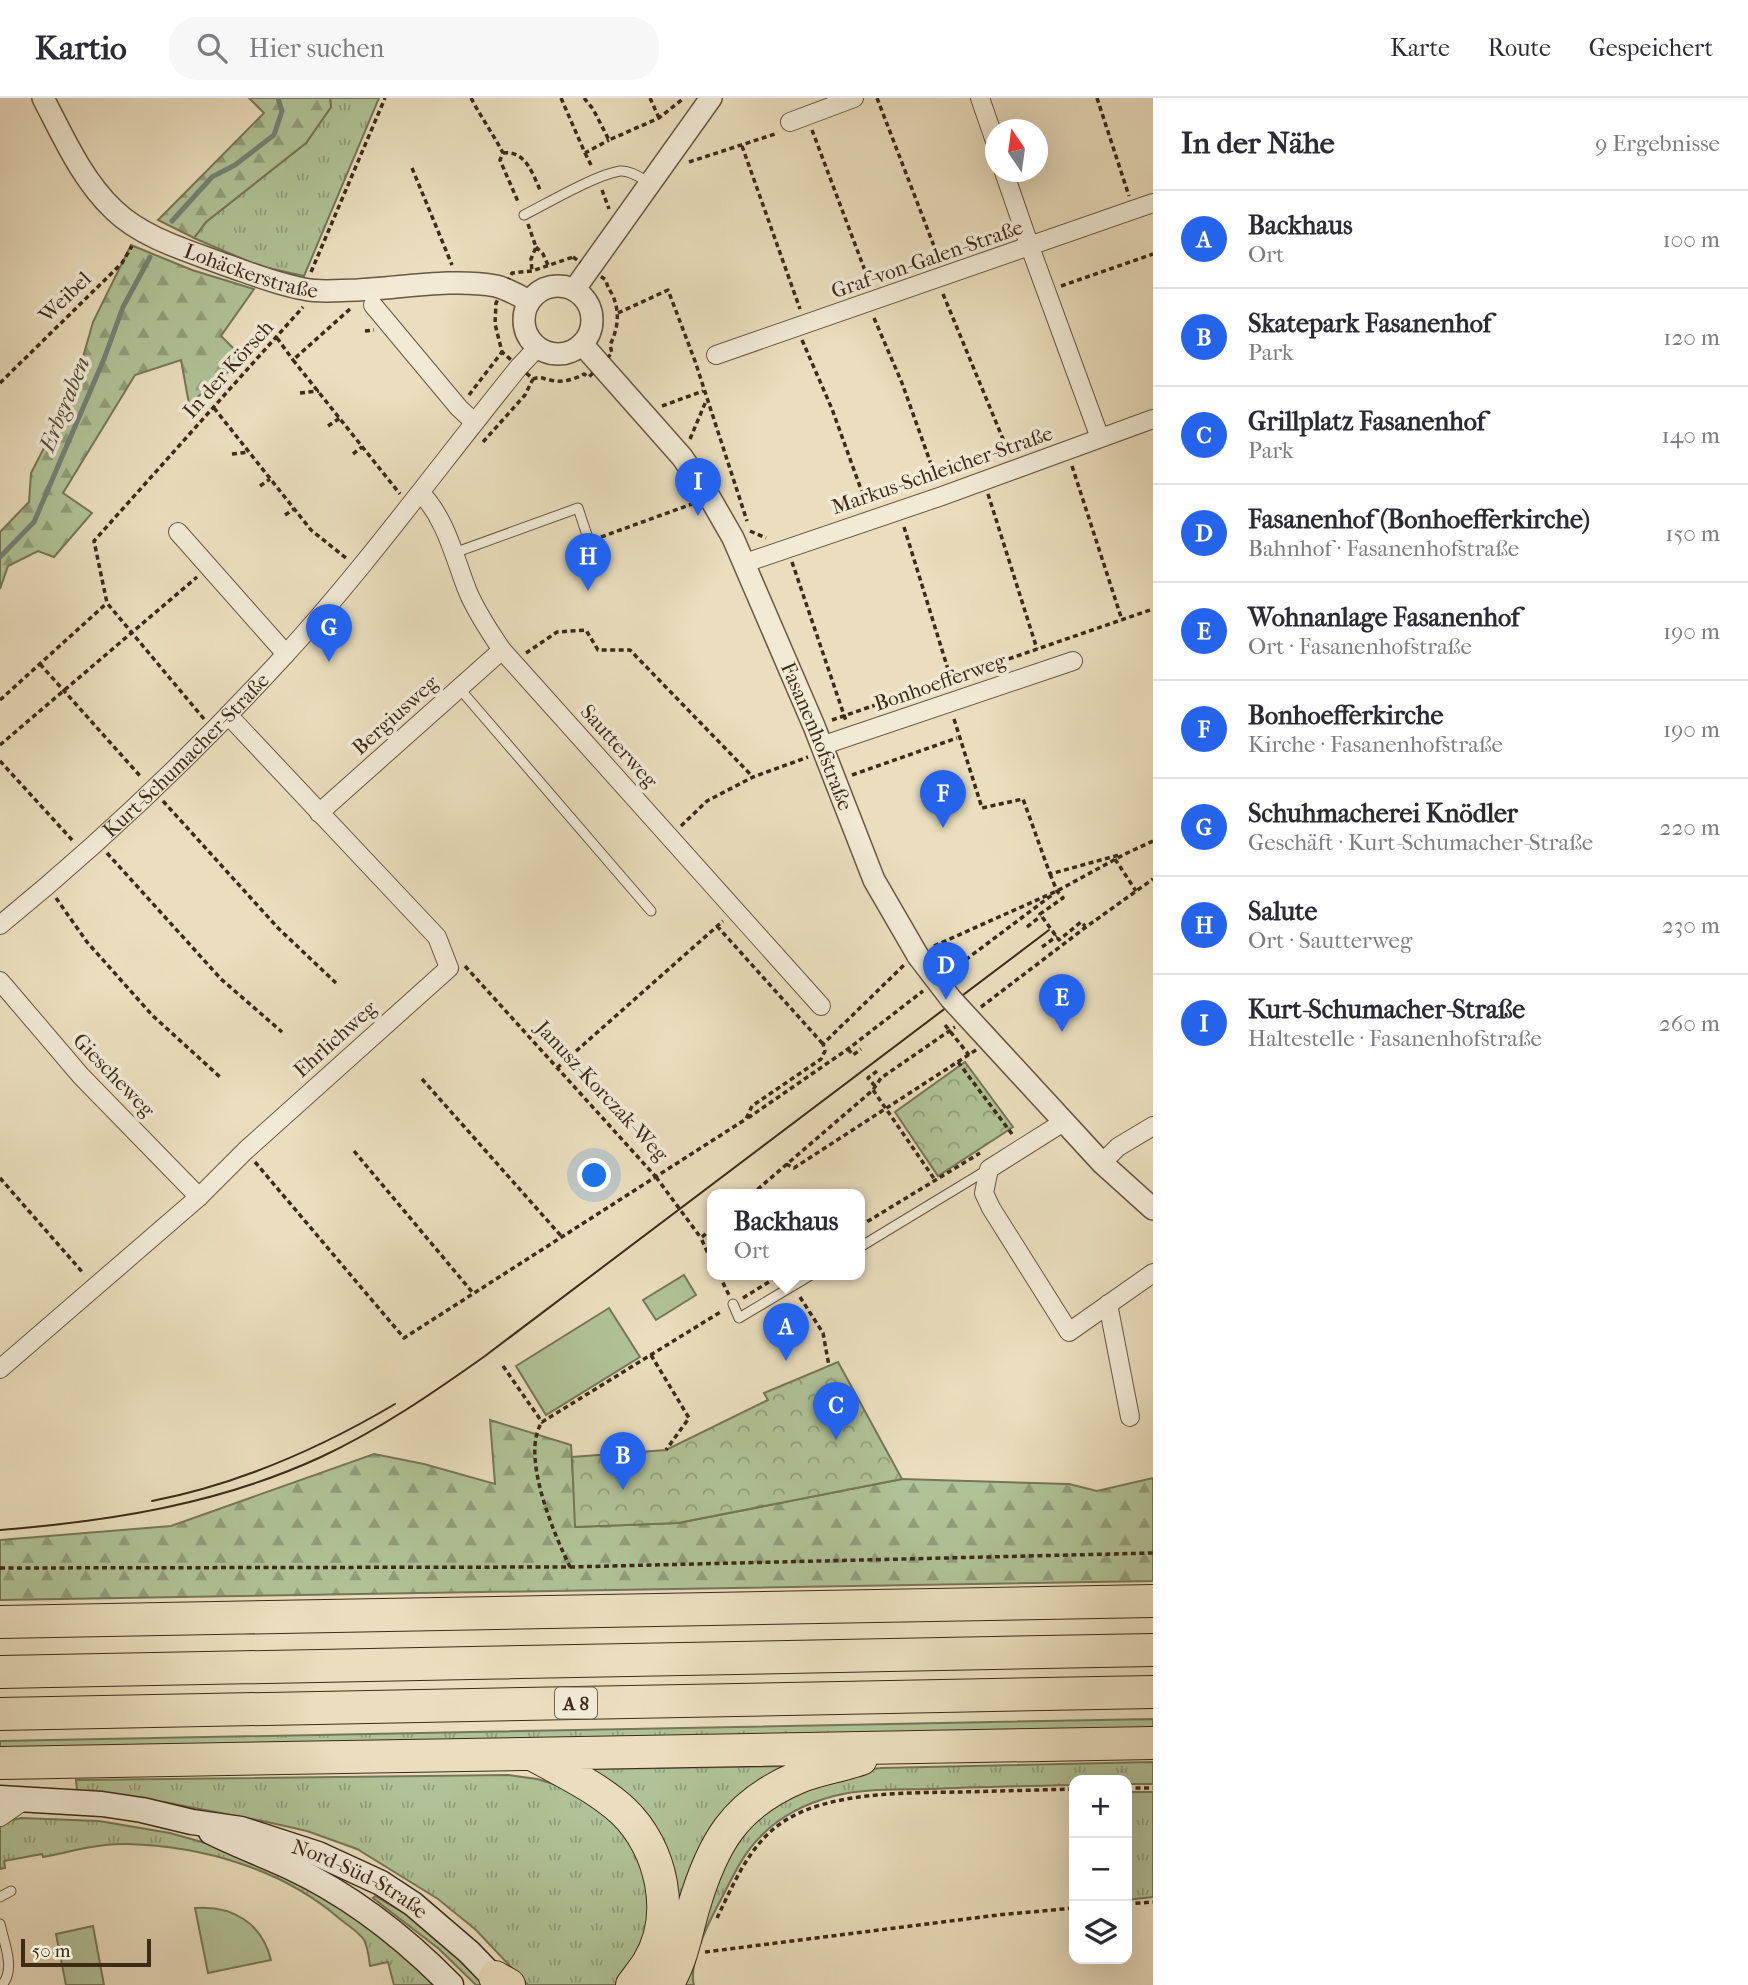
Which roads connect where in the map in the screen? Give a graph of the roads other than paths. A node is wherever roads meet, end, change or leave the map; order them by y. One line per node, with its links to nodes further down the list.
1 (43, 98): 13 (street, Lohäckerstraße)
2 (712, 98): 8 (street)
3 (854, 98): 6 (street)
4 (980, 98): 5 (street)
5 (987, 119)
6 (790, 122)
7 (1007, 182): 11 (street)
8 (650, 183): 10 (lane); 12 (street)
9 (1153, 203): 11 (street, Graf-von-Galen-Straße)
10 (524, 215)
11 (1030, 247): 17 (street, Graf-von-Galen-Straße); 20 (street)
12 (574, 290): 13 (street); 15 (street)
13 (529, 301): 16 (street)
14 (366, 303): 19 (street)
15 (582, 344): 16 (street); 25 (street, Fasanenhofstraße)
16 (538, 347): 19 (street, Kurt-Schumacher-Straße)
17 (716, 355)
18 (1153, 419): 20 (street, Markus-Schleicher-Straße)
19 (474, 422): 21 (street, Kurt-Schumacher-Straße)
20 (1100, 439): 25 (street, Markus-Schleicher-Straße)
21 (416, 500): 24 (street, Sautterweg); 26 (street, Kurt-Schumacher-Straße)
22 (178, 533): 26 (street)
23 (589, 541): 24 (lane)
24 (454, 553): 27 (street, Sautterweg)
25 (745, 563): 31 (street, Fasanenhofstraße)
26 (286, 654): 30 (street, Kurt-Schumacher-Straße)
27 (507, 656): 29 (street, Bergiusweg); 36 (street, Sautterweg)
28 (1073, 660): 31 (street, Bonhoefferweg)
29 (459, 688): 32 (street, Bergiusweg); 33 (lane)
30 (228, 715): 32 (street); 34 (street, Kurt-Schumacher-Straße)
31 (819, 741): 37 (street, Fasanenhofstraße, bridge)
32 (318, 813): 41 (street, Ehrlichweg)
33 (651, 911)
34 (1, 922)
35 (0, 981): 41 (street, Giescheweg)
36 (821, 1006)
37 (1062, 1123): 39 (street, Fasanenhofstraße); 40 (street)
38 (1153, 1126): 39 (street)
39 (1101, 1163): 42 (street, Fasanenhofstraße)
40 (989, 1169): 43 (lane); 47 (street)
41 (199, 1197): 48 (street, Ehrlichweg)
42 (1153, 1209)
43 (865, 1243)
44 (1153, 1273): 47 (street)
45 (803, 1280): 46 (lane)
46 (733, 1304)
47 (1108, 1304): 49 (street)
48 (0, 1369)
49 (1130, 1417)
50 (1153, 1601): 51 (highway)
51 (0, 1622)
52 (1153, 1650): 53 (highway, A 8)
53 (0, 1672)
54 (1153, 1692): 55 (highway, A 8)
55 (0, 1714)
56 (1153, 1743): 57 (highway)
57 (900, 1748): 58 (highway); 71 (highway)
58 (531, 1754): 59 (highway); 70 (highway)
59 (0, 1763)
60 (0, 1798): 61 (main road, Nord-Süd-Straße)
61 (26, 1799): 62 (street); 63 (main road, Nord-Süd-Straße)
62 (0, 1817)
63 (192, 1822): 67 (main road, Nord-Süd-Straße); 69 (main road, Nord-Süd-Straße)
64 (11, 1891): 65 (lane)
65 (0, 1897)
66 (0, 1924): 68 (lane)
67 (501, 1982)
68 (2, 1985)
69 (451, 1985)
70 (632, 1985)
71 (667, 1985)

